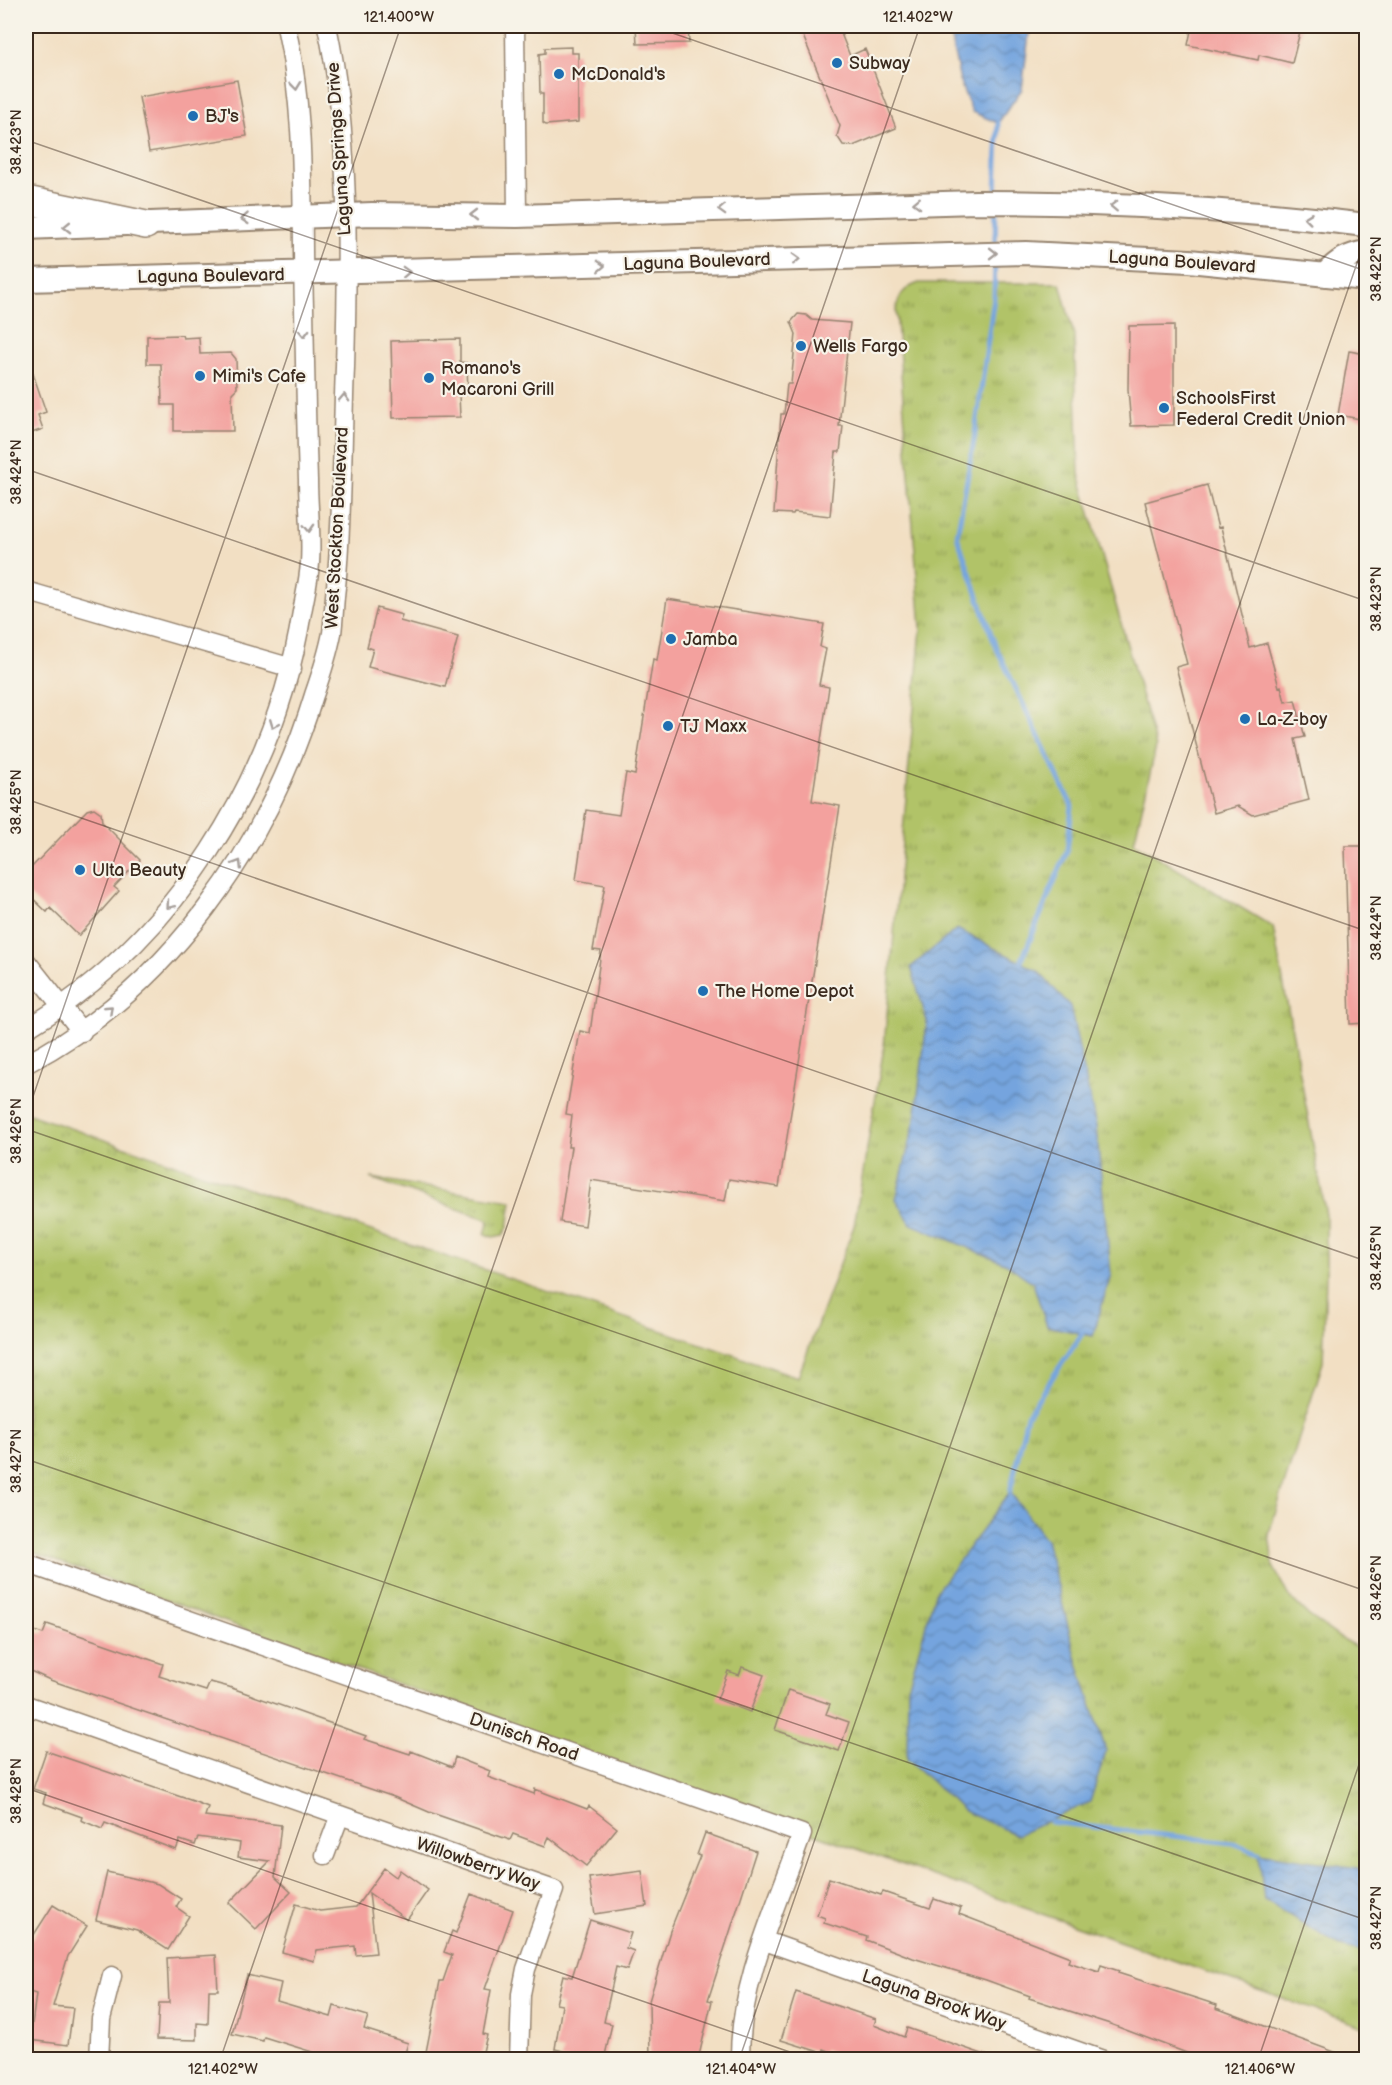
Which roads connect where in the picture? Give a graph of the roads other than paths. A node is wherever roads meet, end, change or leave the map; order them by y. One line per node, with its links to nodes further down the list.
1 (286, 26): 6 (street, Laguna Springs Drive, one-way to 6)
2 (327, 26): 5 (street, Laguna Springs Drive)
3 (515, 26): 7 (street)
4 (26, 200): 8 (highway)
5 (345, 215): 6 (main road); 7 (main road, one-way to 5); 12 (street, Laguna Springs Drive)
6 (303, 216): 8 (main road, one-way to 8); 13 (street, Laguna Springs Drive)
7 (517, 216): 9 (main road, one-way to 7)
8 (146, 225): 10 (main road, one-way to 10)
9 (1366, 225)
10 (26, 228)
11 (1366, 252): 14 (main road)
12 (347, 273): 13 (main road, Laguna Boulevard); 14 (main road, Laguna Boulevard, one-way to 14); 22 (street, West Stockton Boulevard, one-way to 12)
13 (303, 274): 16 (main road, Laguna Boulevard); 18 (street, West Stockton Boulevard, one-way to 18)
14 (1325, 274): 15 (main road, Laguna Boulevard)
15 (1366, 279)
16 (26, 280)
17 (26, 591): 18 (street)
18 (292, 668): 20 (street, West Stockton Boulevard, one-way to 20)
19 (26, 961): 20 (street)
20 (62, 1007): 21 (street, West Stockton Boulevard); 22 (street)
21 (26, 1029)
22 (82, 1032): 23 (street, West Stockton Boulevard)
23 (26, 1064)
24 (26, 1563): 28 (street, Dunisch Road)
25 (26, 1705): 26 (street, Willowberry Way)
26 (340, 1815): 27 (street); 31 (street, Willowberry Way)
27 (325, 1855)
28 (765, 1941): 32 (street, Dunisch Road); 33 (street, Laguna Brook Way)
29 (112, 1976): 30 (street)
30 (99, 2060)
31 (519, 2060)
32 (740, 2060)
33 (1103, 2060)

